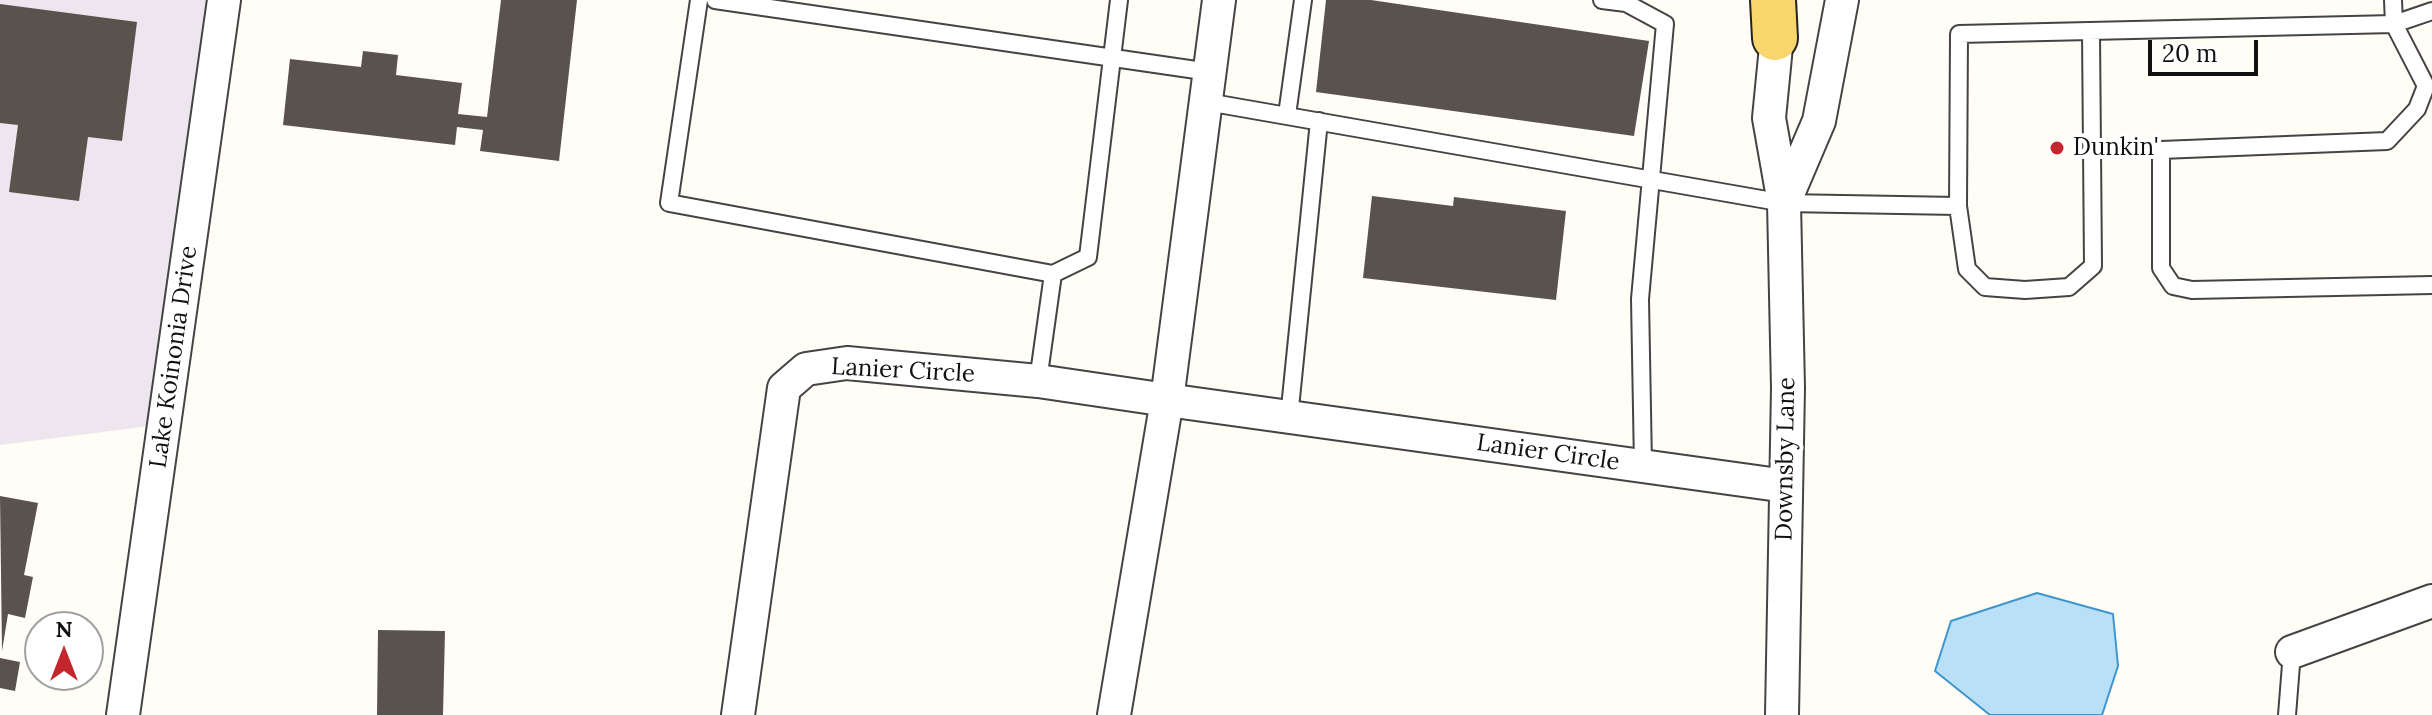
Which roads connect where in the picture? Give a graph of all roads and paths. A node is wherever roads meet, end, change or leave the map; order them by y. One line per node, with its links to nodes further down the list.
1 (224, 0): 31 (street, Lake Koinonia Drive)
2 (699, 0): 22 (lane)
3 (715, 0): 14 (lane)
4 (1119, 0): 14 (lane)
5 (1219, 0): 15 (street)
6 (1303, 0): 17 (lane)
7 (1602, 0): 19 (lane)
8 (1842, 0): 20 (street, Downsby Lane)
9 (2393, 0): 12 (lane)
10 (2432, 11): 12 (lane)
11 (1776, 13): 20 (street, Downsby Lane)
12 (2394, 24): 13 (lane); 16 (lane)
13 (2091, 33): 21 (lane); 21 (lane)
14 (1112, 58): 15 (lane); 22 (lane)
15 (1208, 87): 17 (lane); 25 (street)
16 (2429, 90): 23 (lane)
17 (1287, 115): 18 (lane)
18 (1319, 121): 19 (lane); 26 (lane)
19 (1650, 177): 20 (lane); 27 (lane)
20 (1784, 203): 21 (lane); 28 (street, Downsby Lane)
21 (1958, 206)
22 (1053, 274): 24 (lane)
23 (2432, 285)
24 (1038, 381): 25 (street, Lanier Circle); 32 (street, Lanier Circle)
25 (1167, 400): 26 (street, Lanier Circle); 33 (street)
26 (1289, 418): 27 (street, Lanier Circle)
27 (1643, 465): 28 (street, Lanier Circle)
28 (1786, 486): 34 (street, Downsby Lane)
29 (2431, 605): 30 (street)
30 (2292, 652): 35 (lane)
31 (123, 715)
32 (738, 715)
33 (1114, 715)
34 (1782, 715)
35 (2287, 715)

